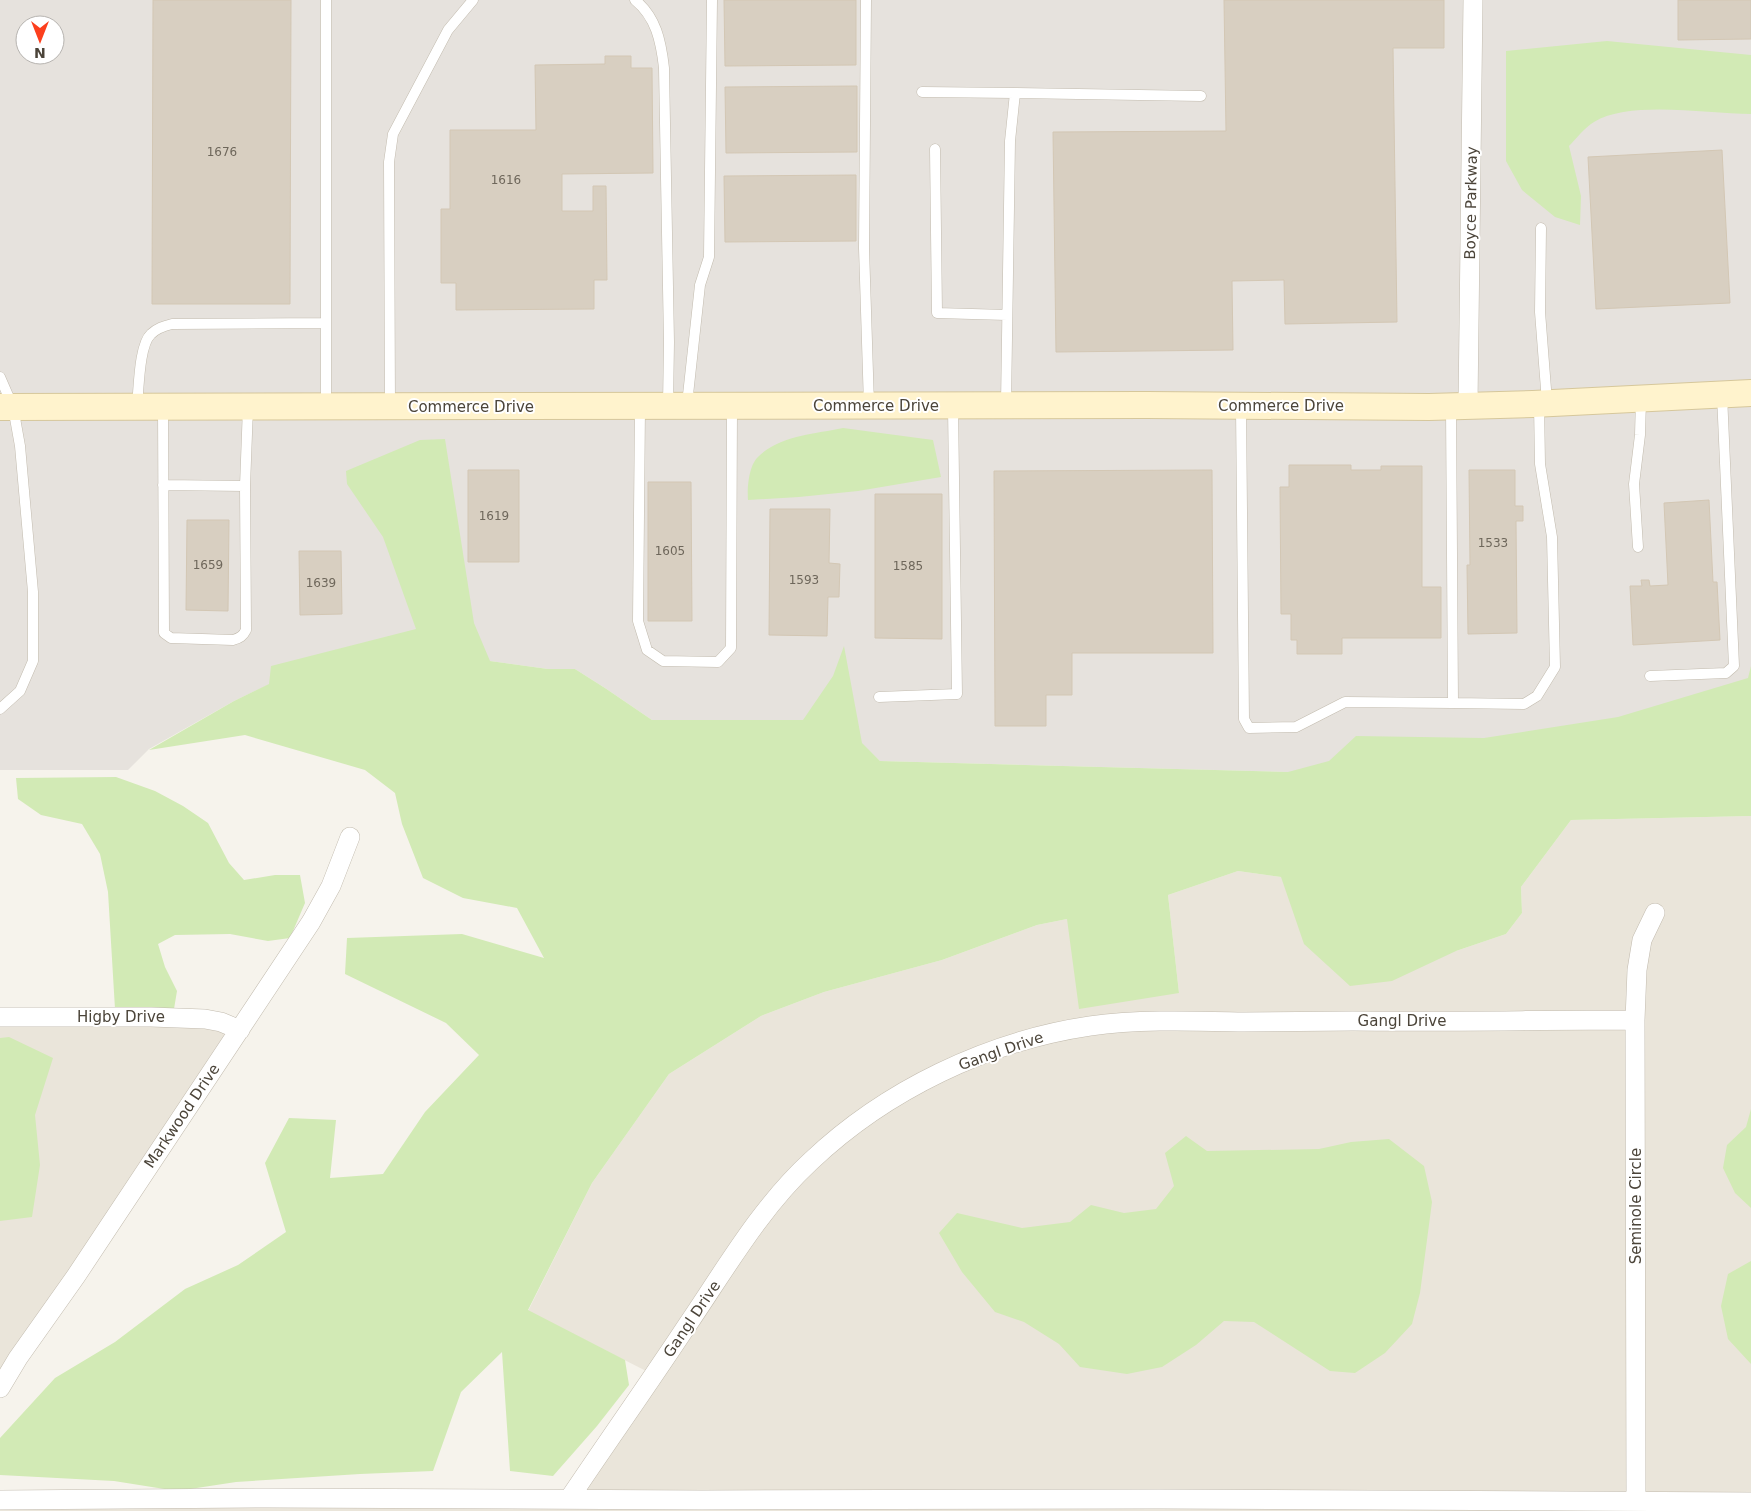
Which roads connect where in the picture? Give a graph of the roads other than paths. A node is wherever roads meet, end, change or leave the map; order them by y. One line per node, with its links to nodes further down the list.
1 (326, 0): 13 (lane)
2 (473, 0): 32 (lane)
3 (634, 0): 30 (lane)
4 (712, 0): 30 (lane)
5 (866, 0): 20 (lane)
6 (1473, 0): 23 (street, Boyce Parkway)
7 (922, 92): 8 (lane)
8 (1015, 93): 9 (lane); 12 (lane)
9 (1201, 96)
10 (936, 149): 12 (lane)
11 (1541, 228): 18 (lane)
12 (1007, 315): 19 (lane)
13 (326, 323): 25 (lane); 28 (lane)
14 (0, 377): 24 (lane)
15 (1751, 393): 16 (street, Commerce Drive)
16 (1722, 394): 17 (street, Commerce Drive); 36 (lane)
17 (1641, 398): 18 (street, Commerce Drive); 35 (lane)
18 (1543, 402): 23 (street, Commerce Drive); 38 (lane)
19 (1006, 405): 21 (street, Commerce Drive); 22 (street, Commerce Drive)
20 (869, 406): 21 (street, Commerce Drive); 31 (street, Commerce Drive)
21 (953, 406): 37 (lane)
22 (1241, 406): 23 (street, Commerce Drive); 38 (lane)
23 (1460, 406): 38 (lane)
24 (7, 407): 25 (street, Commerce Drive); 39 (lane)
25 (137, 407): 26 (street, Commerce Drive)
26 (163, 407): 27 (street, Commerce Drive); 33 (lane)
27 (248, 407): 28 (street, Commerce Drive); 34 (lane)
28 (326, 407): 32 (street, Commerce Drive)
29 (640, 407): 30 (street, Commerce Drive); 31 (lane); 32 (street, Commerce Drive)
30 (677, 407): 31 (street, Commerce Drive)
31 (732, 407)
32 (390, 408)
33 (163, 486): 34 (lane); 34 (lane)
34 (245, 486)
35 (1638, 547)
36 (1650, 676)
37 (879, 697)
38 (1453, 703)
39 (0, 709)
40 (350, 837): 44 (street, Markwood Drive)
41 (1655, 914): 43 (street, Seminole Circle)
42 (0, 1017): 44 (street, Higby Drive)
43 (1635, 1020): 47 (street, Gangl Drive); 48 (street, Seminole Circle)
44 (240, 1030): 45 (street, Markwood Drive)
45 (0, 1388)
46 (0, 1500): 47 (street)
47 (569, 1500): 50 (street)
48 (1636, 1502): 49 (street); 51 (street)
49 (1751, 1502)
50 (816, 1505): 51 (street)
51 (1268, 1505)

